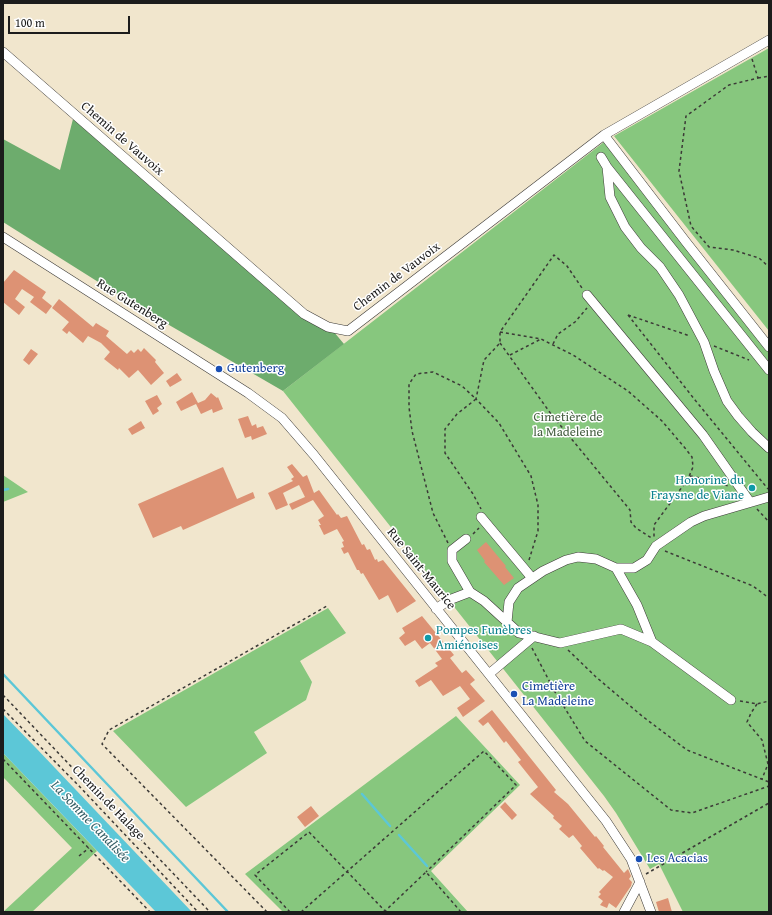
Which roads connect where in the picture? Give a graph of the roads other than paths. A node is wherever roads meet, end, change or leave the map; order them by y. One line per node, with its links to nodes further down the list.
1 (769, 40): 3 (street, Chemin de Vauvoix)
2 (3, 52): 3 (street, Chemin de Vauvoix)
3 (604, 135): 8 (street)
4 (601, 157): 5 (street)
5 (607, 166): 9 (street); 11 (street)
6 (3, 237): 10 (street, Rue Gutenberg)
7 (587, 295): 13 (street)
8 (769, 347)
9 (769, 370)
10 (248, 393): 21 (street, Rue Saint-Maurice)
11 (769, 448)
12 (769, 497): 13 (street)
13 (750, 502): 17 (street)
14 (481, 518): 18 (street)
15 (466, 539): 20 (street)
16 (616, 568): 17 (street); 18 (street); 19 (street)
17 (634, 568): 19 (street)
18 (532, 578): 22 (street)
19 (626, 586): 24 (street)
20 (470, 592): 21 (street); 22 (street)
21 (436, 609): 25 (street, Rue Saint-Maurice)
22 (507, 622): 23 (street)
23 (530, 639): 24 (street); 25 (street)
24 (652, 642): 26 (street)
25 (489, 674): 27 (street, Rue Saint-Maurice)
26 (731, 700)
27 (640, 882): 28 (street); 29 (street, Rue Saint-Maurice)
28 (624, 912)
29 (651, 912)

